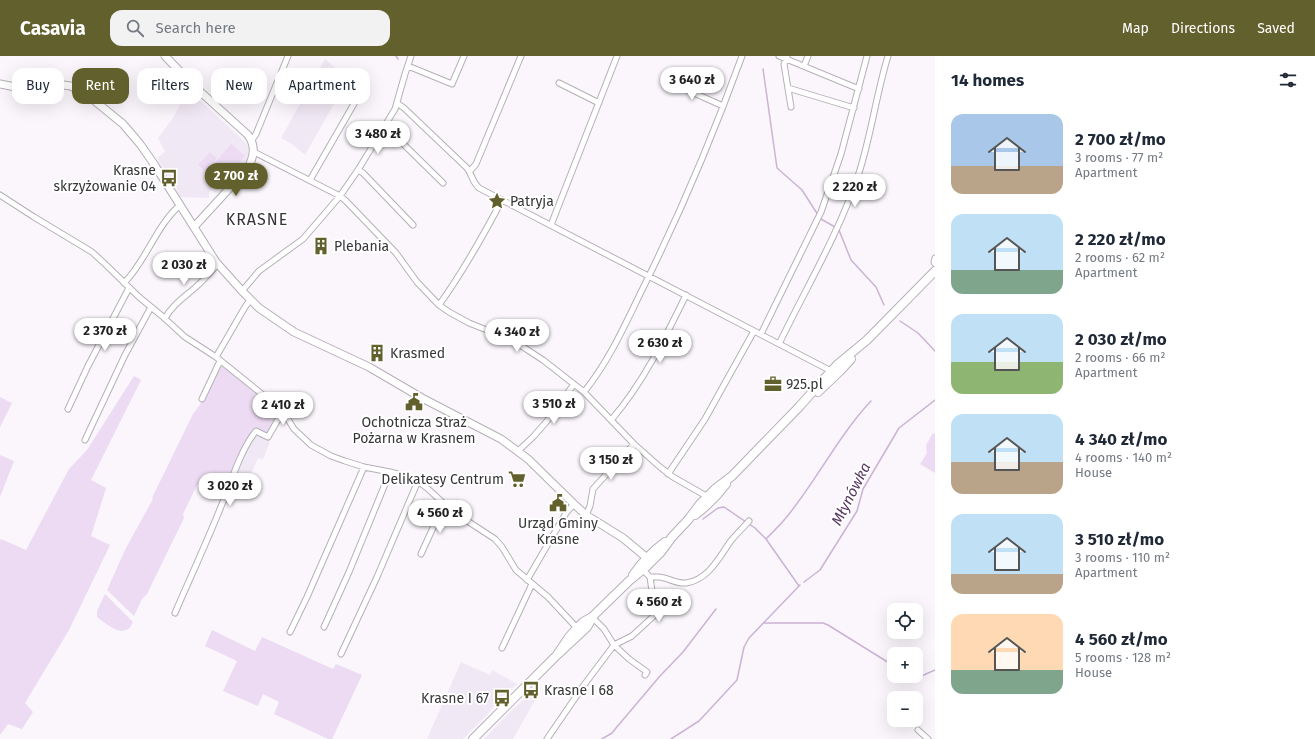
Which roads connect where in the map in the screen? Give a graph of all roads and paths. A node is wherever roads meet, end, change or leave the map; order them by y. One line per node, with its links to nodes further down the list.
1 (164, 56): 27 (street)
2 (288, 56): 27 (street)
3 (411, 56): 13 (street)
4 (464, 56): 13 (street)
5 (521, 56): 30 (street)
6 (617, 56): 21 (street)
7 (742, 56): 23 (street)
8 (779, 56): 12 (street)
9 (808, 56): 14 (street)
10 (867, 56): 19 (street)
11 (888, 56): 55 (street)
12 (786, 57): 14 (street); 18 (street)
13 (408, 66): 20 (street)
14 (804, 66): 19 (street)
15 (668, 81): 23 (street)
16 (559, 83): 21 (street)
17 (0, 84): 36 (street)
18 (788, 88): 24 (street); 25 (street)
19 (859, 89): 25 (street)
20 (397, 103): 26 (street); 30 (street)
21 (599, 103): 38 (street)
22 (354, 104): 31 (street)
23 (723, 106): 44 (street)
24 (791, 107)
25 (854, 108): 54 (street)
26 (384, 126): 29 (street); 32 (street)
27 (252, 140): 28 (street)
28 (254, 152): 31 (street); 39 (street)
29 (358, 170): 34 (street); 37 (street)
30 (470, 172): 35 (street)
31 (310, 180): 34 (street)
32 (443, 183)
33 (0, 195): 45 (street)
34 (340, 196): 47 (street); 50 (street)
35 (502, 200): 38 (street); 50 (street)
36 (180, 205): 39 (street); 45 (street)
37 (414, 225)
38 (550, 225): 44 (street)
39 (194, 227): 41 (street)
40 (935, 258): 42 (street)
41 (218, 264): 47 (street); 52 (street)
42 (935, 264)
43 (935, 271): 57 (main road)
44 (649, 276): 48 (street); 59 (street)
45 (124, 283): 46 (street)
46 (129, 288): 51 (street); 62 (street)
47 (242, 291): 49 (street)
48 (686, 295): 53 (street); 64 (street)
49 (250, 300): 56 (street); 67 (street)
50 (440, 305): 58 (street)
51 (151, 307): 52 (street); 65 (street)
52 (165, 318): 56 (street)
53 (754, 331): 54 (street); 70 (street)
54 (761, 334): 55 (street)
55 (779, 344): 57 (street)
56 (218, 359): 60 (street); 63 (street)
57 (835, 372): 61 (main road); 61 (main road)
58 (574, 384): 59 (street); 67 (street)
59 (584, 392): 64 (street)
60 (202, 399)
61 (800, 408): 71 (main road)
62 (68, 409)
63 (283, 411): 68 (street); 90 (street)
64 (612, 420): 66 (street)
65 (85, 440)
66 (634, 444): 70 (street); 78 (street)
67 (518, 451): 76 (street)
68 (364, 467): 69 (street); 94 (street)
69 (390, 472): 72 (street); 92 (street)
70 (668, 474): 74 (street)
71 (732, 476): 73 (main road); 74 (main road)
72 (418, 481): 75 (street); 97 (street)
73 (717, 495): 74 (street); 77 (main road)
74 (707, 497): 77 (street); 79 (main road)
75 (445, 504): 82 (street); 87 (street)
76 (574, 504): 78 (street); 87 (street)
77 (704, 508): 79 (main road)
78 (586, 515): 84 (street)
79 (688, 520): 81 (main road)
80 (749, 521): 86 (street)
81 (672, 537): 83 (main road); 84 (main road)
82 (421, 554)
83 (656, 557): 84 (street); 85 (main road)
84 (647, 558): 85 (street); 88 (main road)
85 (645, 568): 86 (street); 88 (main road)
86 (650, 577): 95 (street)
87 (527, 580): 89 (street)
88 (629, 580): 91 (main road)
89 (532, 584): 93 (street); 96 (street)
90 (175, 613)
91 (592, 617): 93 (main road); 95 (street)
92 (324, 627)
93 (581, 628): 98 (main road); 98 (main road)
94 (290, 632)
95 (614, 645): 99 (street); 102 (street)
96 (502, 648)
97 (341, 654)
98 (557, 655): 101 (main road)
99 (645, 675)
100 (918, 730): 103 (street)
101 (473, 739)
102 (547, 739)
103 (928, 739)

